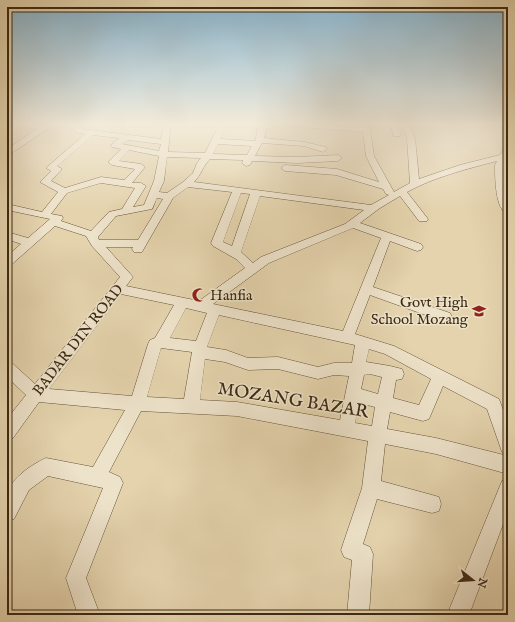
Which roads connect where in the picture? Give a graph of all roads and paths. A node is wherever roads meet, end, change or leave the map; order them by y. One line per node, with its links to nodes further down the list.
1 (69, 152): 23 (street)
2 (123, 152): 19 (street)
3 (151, 152): 11 (street)
4 (210, 152): 12 (street)
5 (252, 152): 14 (street)
6 (278, 152): 16 (street)
7 (301, 152): 17 (street)
8 (370, 152): 25 (street)
9 (412, 152): 21 (street)
10 (506, 152): 13 (street)
11 (163, 154): 12 (street); 26 (street)
12 (208, 156): 14 (street); 20 (street)
13 (503, 157): 18 (street); 21 (street)
14 (249, 158): 16 (street); 17 (street)
15 (338, 158): 17 (street)
16 (276, 160): 17 (street)
17 (296, 164): 25 (street)
18 (504, 177): 30 (street)
19 (126, 183): 23 (street); 31 (street)
20 (186, 184): 22 (street); 27 (street)
21 (415, 184): 25 (street)
22 (238, 190): 24 (street); 40 (street)
23 (64, 192): 32 (street)
24 (256, 192): 29 (street); 40 (street)
25 (393, 192): 29 (street); 33 (street)
26 (153, 195): 27 (street); 31 (street)
27 (169, 196): 37 (street)
28 (7, 207): 32 (street)
29 (374, 208): 34 (street)
30 (508, 211)
31 (125, 212): 37 (street)
32 (49, 218): 37 (street); 38 (street)
33 (423, 219)
34 (352, 224): 36 (street); 42 (street)
35 (7, 235): 38 (street)
36 (387, 236): 39 (street); 43 (street)
37 (95, 239): 44 (street, BADAR DIN ROAD)
38 (30, 243): 41 (street)
39 (417, 246)
40 (235, 253): 42 (street)
41 (7, 262)
42 (253, 268): 46 (street)
43 (366, 289): 48 (street); 49 (street)
44 (118, 290): 45 (street); 57 (street, BADAR DIN ROAD)
45 (182, 303): 46 (street); 50 (street)
46 (200, 307): 47 (street)
47 (215, 310): 49 (street); 52 (street)
48 (445, 316)
49 (347, 337): 51 (street)
50 (160, 342): 52 (street); 59 (street)
51 (363, 342): 54 (street); 55 (street)
52 (200, 350): 54 (street); 60 (street)
53 (7, 367): 57 (street)
54 (358, 369): 56 (street); 58 (street)
55 (440, 376): 58 (street); 64 (street)
56 (353, 394): 58 (street); 61 (street)
57 (36, 395): 59 (street, MOZANG BAZAR); 62 (street, BADAR DIN ROAD)
58 (385, 403): 63 (street)
59 (137, 404): 60 (street, MOZANG BAZAR); 66 (street)
60 (191, 406): 61 (street, MOZANG BAZAR)
61 (346, 429): 63 (street, MOZANG BAZAR)
62 (7, 432)
63 (378, 435): 65 (street, MOZANG BAZAR); 68 (street)
64 (508, 446)
65 (508, 465)
66 (97, 477): 70 (street); 71 (street)
67 (508, 487): 73 (street)
68 (371, 488): 69 (street); 72 (street)
69 (432, 504)
70 (7, 512)
71 (89, 615)
72 (358, 615)
73 (458, 615)

